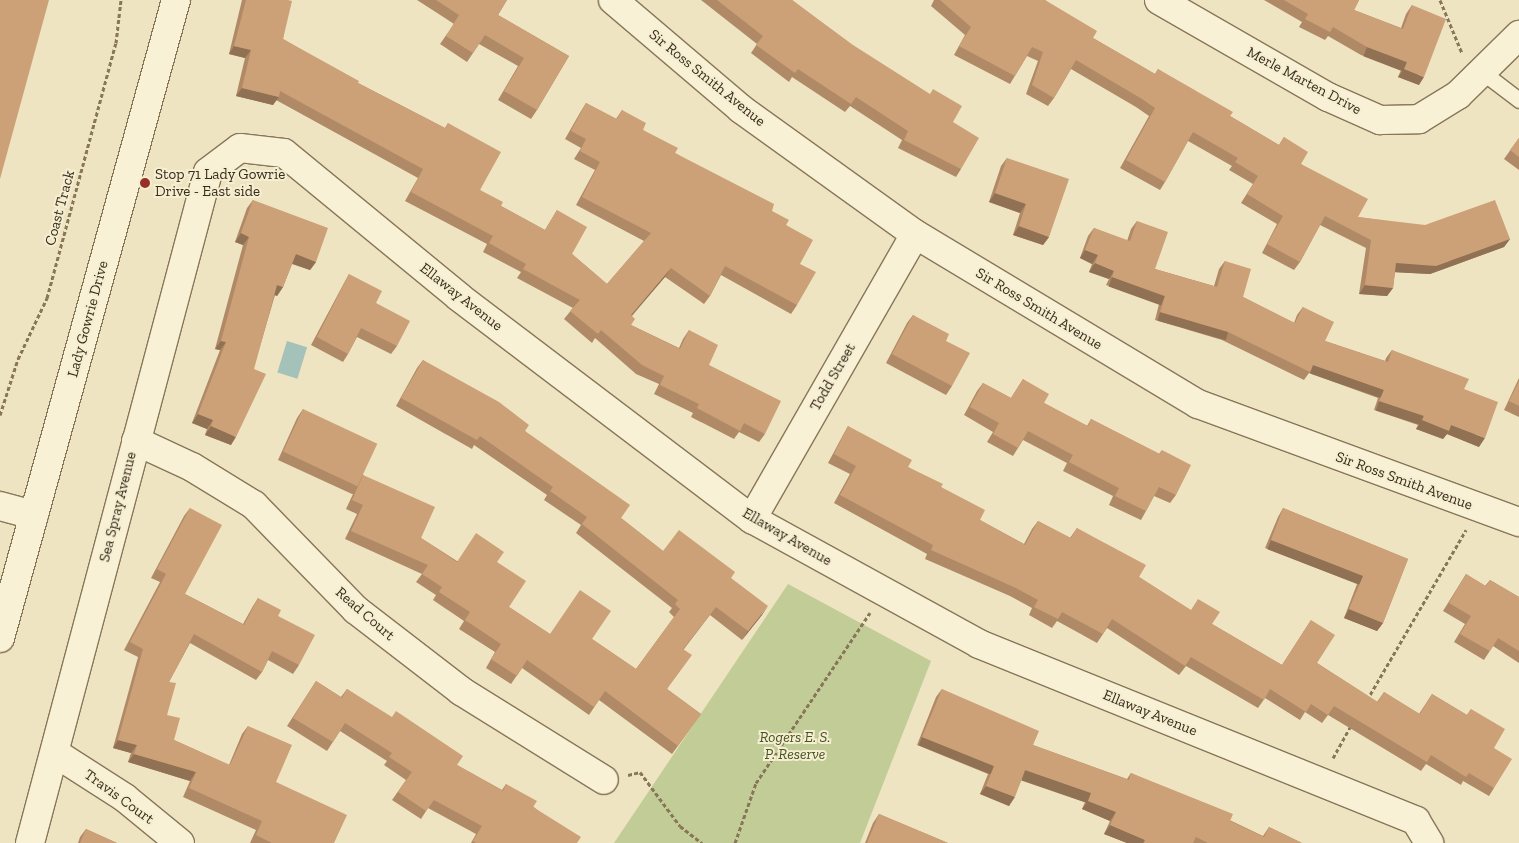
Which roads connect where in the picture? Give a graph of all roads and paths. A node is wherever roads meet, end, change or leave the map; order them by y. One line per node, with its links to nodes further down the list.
1 (121, 0): 11 (path, Coast Track)
2 (176, 0): 15 (street, Lady Gowrie Drive)
3 (1159, 0): 7 (street, Merle Marten Drive)
4 (1440, 0): 7 (path)
5 (626, 5): 10 (street, Sir Ross Smith Avenue)
6 (1519, 35): 7 (street, Merle Marten Drive)
7 (1477, 75): 8 (lane)
8 (1519, 100)
9 (208, 172): 12 (street, Sea Spray Avenue); 16 (street, Ellaway Avenue)
10 (915, 234): 14 (street, Sir Ross Smith Avenue); 16 (street, Todd Street)
11 (0, 415)
12 (136, 440): 22 (street, Sea Spray Avenue); 23 (street, Read Court)
13 (0, 506): 15 (street)
14 (1478, 508): 17 (street, Sir Ross Smith Avenue); 20 (path)
15 (34, 515): 19 (street, Lady Gowrie Drive)
16 (752, 519): 18 (street, Ellaway Avenue)
17 (1519, 522)
18 (884, 592): 24 (street, Ellaway Avenue); 28 (path)
19 (0, 638)
20 (1364, 704)
21 (1354, 722): 24 (path)
22 (55, 753): 25 (street, Sea Spray Avenue); 26 (street, Travis Court)
23 (604, 780): 27 (path)
24 (1319, 782): 29 (street, Ellaway Avenue)
25 (30, 843)
26 (180, 843)
27 (702, 843)
28 (735, 843)
29 (1429, 843)

